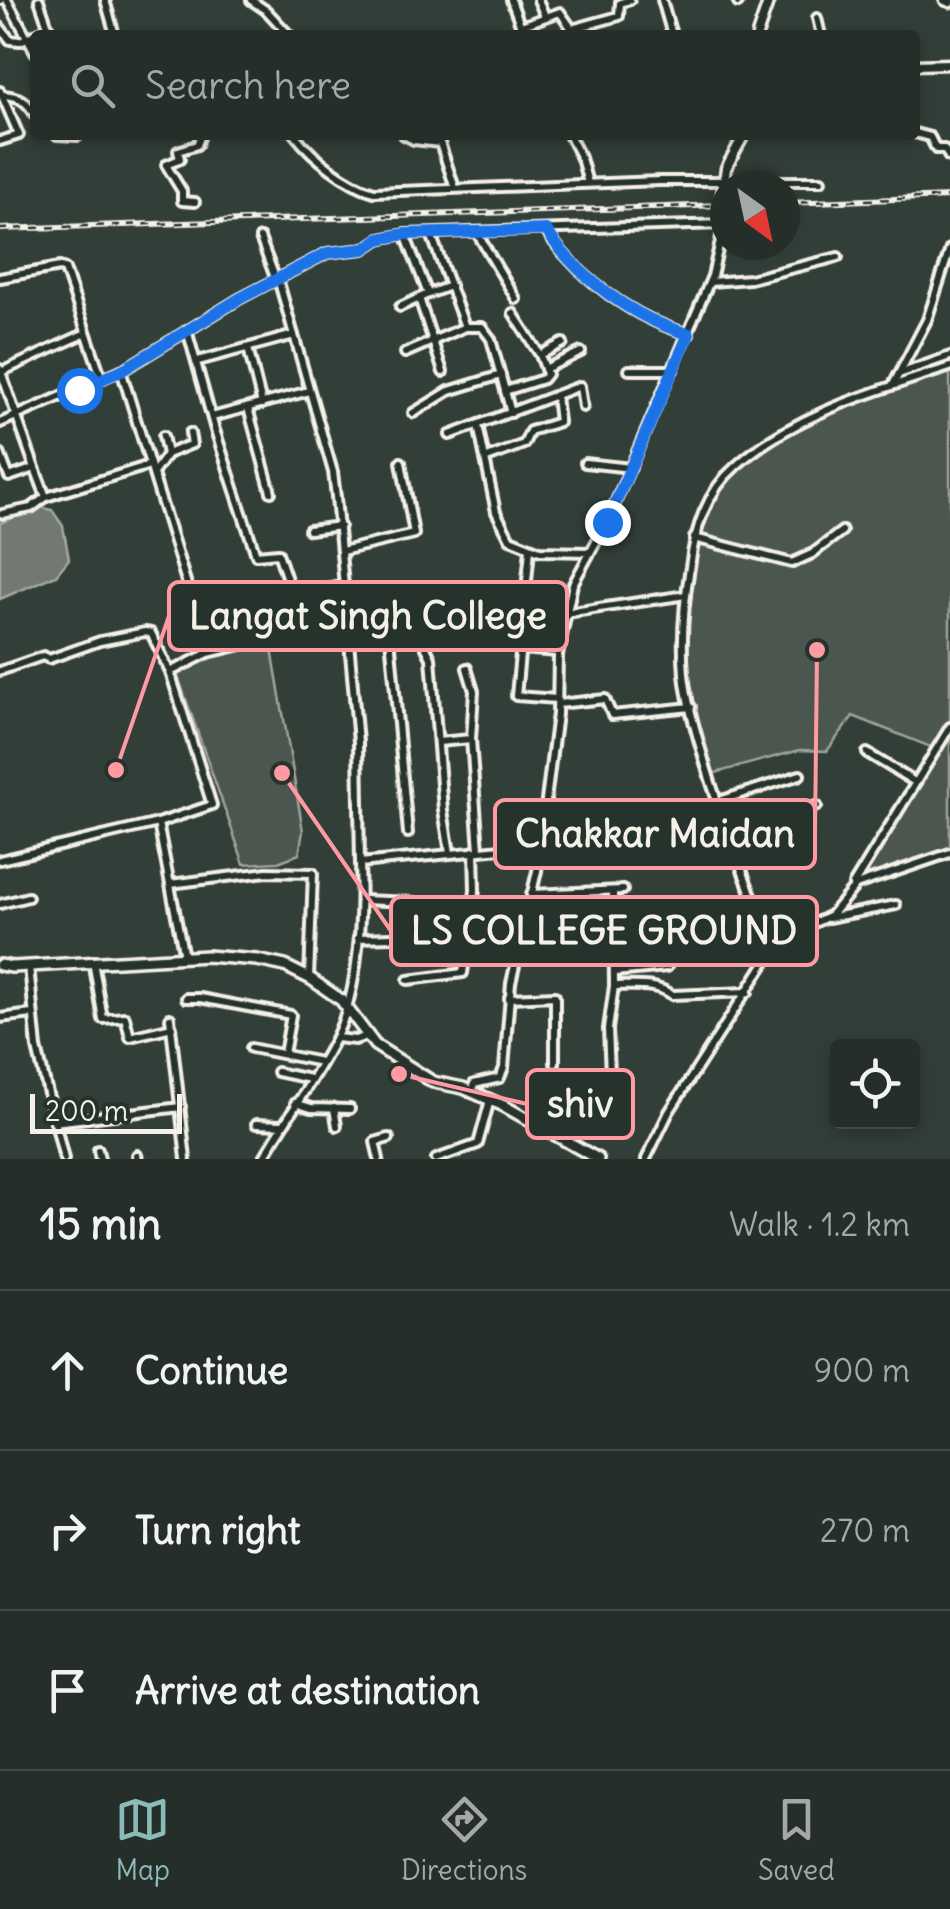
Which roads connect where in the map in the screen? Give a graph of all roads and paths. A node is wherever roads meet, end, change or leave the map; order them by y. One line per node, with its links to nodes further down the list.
1 (2, 0): 21 (street)
2 (39, 0): 13 (street)
3 (105, 0): 14 (street)
4 (252, 0): 15 (street)
5 (511, 0): 16 (street)
6 (538, 0): 10 (street)
7 (630, 0): 10 (street)
8 (662, 0): 18 (street)
9 (769, 0): 19 (street)
10 (545, 16): 17 (street)
11 (817, 18): 20 (street)
12 (0, 27): 21 (street)
13 (49, 30)
14 (113, 30)
15 (284, 30)
16 (523, 30)
17 (524, 30)
18 (671, 30)
19 (759, 30)
20 (821, 30)
21 (28, 38): 22 (street)
22 (30, 42)
23 (920, 64): 24 (street)
24 (950, 64)
25 (1, 93): 26 (street); 33 (street)
26 (30, 106)
27 (920, 134): 34 (street)
28 (199, 140): 41 (street)
29 (299, 140): 40 (street)
30 (414, 140): 40 (street)
31 (572, 140): 39 (street)
32 (741, 140): 35 (street)
33 (0, 141)
34 (948, 157)
35 (726, 170)
36 (800, 181): 37 (street)
37 (821, 181)
38 (710, 182): 39 (street)
39 (588, 183): 40 (street)
40 (455, 188)
41 (195, 202)
42 (710, 224): 43 (street)
43 (546, 230): 44 (street); 65 (street)
44 (477, 233): 46 (street); 59 (street)
45 (405, 234): 46 (street); 52 (street); 57 (street)
46 (431, 234): 54 (street)
47 (260, 238): 52 (street)
48 (950, 248): 56 (street)
49 (838, 257): 53 (street)
50 (715, 260): 53 (street)
51 (0, 278): 64 (street)
52 (277, 279): 63 (street); 66 (street)
53 (710, 282): 65 (street)
54 (450, 286): 57 (street); 62 (street)
55 (950, 287): 56 (street)
56 (937, 293): 82 (street)
57 (428, 294): 58 (street)
58 (419, 298): 60 (street); 67 (street)
59 (516, 298)
60 (400, 307)
61 (513, 313): 72 (street)
62 (465, 327): 67 (street); 83 (street)
63 (187, 330): 74 (street); 77 (street)
64 (86, 333): 80 (street); 84 (street)
65 (689, 334): 79 (street)
66 (294, 336): 69 (street); 86 (street)
67 (433, 340): 71 (street); 81 (street)
68 (562, 343): 72 (street)
69 (248, 348): 74 (street); 89 (street)
70 (581, 352): 76 (street)
71 (405, 353)
72 (540, 356): 76 (street)
73 (950, 356): 82 (street)
74 (198, 362): 95 (street)
75 (950, 367): 85 (street)
76 (545, 369): 87 (street)
77 (121, 370): 84 (street); 108 (street)
78 (630, 370): 79 (street)
79 (673, 370): 107 (street)
80 (1, 371): 94 (street)
81 (443, 372)
82 (898, 375): 85 (street)
83 (501, 376): 87 (street); 92 (street)
84 (102, 380): 94 (street)
85 (892, 386): 115 (street)
86 (309, 391): 89 (street); 112 (street)
87 (505, 391): 93 (street)
88 (556, 396): 90 (street); 93 (street); 103 (street)
89 (262, 404): 91 (street)
90 (583, 407)
91 (248, 408): 95 (street); 109 (street)
92 (413, 412)
93 (511, 413): 97 (street)
94 (19, 416): 96 (street); 106 (street)
95 (212, 417): 120 (street)
96 (0, 423)
97 (478, 425): 99 (street); 103 (street)
98 (190, 434): 102 (street)
99 (450, 435)
100 (163, 436): 102 (street)
101 (0, 453): 106 (street)
102 (167, 454): 108 (street)
103 (487, 458): 116 (street)
104 (400, 462): 117 (street)
105 (585, 463): 107 (street)
106 (35, 468): 110 (street)
107 (630, 468): 118 (street)
108 (152, 469): 110 (street); 128 (street)
109 (271, 492)
110 (46, 496): 111 (street)
111 (2, 514)
112 (340, 526): 113 (street); 117 (street)
113 (309, 530)
114 (842, 530): 115 (street)
115 (694, 538): 121 (street)
116 (530, 549): 118 (street); 127 (street)
117 (342, 551): 119 (street)
118 (590, 552): 123 (street)
119 (343, 586): 120 (street); 125 (street)
120 (292, 594): 122 (street)
121 (686, 595): 123 (street); 134 (street)
122 (234, 603)
123 (566, 613): 129 (street)
124 (388, 615): 125 (street); 137 (street); 146 (street)
125 (347, 622): 154 (street)
126 (274, 637): 128 (street)
127 (520, 648): 129 (street); 133 (street)
128 (208, 652): 132 (street)
129 (558, 652): 133 (street)
130 (467, 668): 136 (street)
131 (0, 671): 132 (street)
132 (170, 672): 145 (street)
133 (557, 702): 134 (street); 144 (street)
134 (691, 707): 141 (street)
135 (950, 726): 140 (street)
136 (471, 738): 137 (street); 150 (street)
137 (438, 742): 152 (street)
138 (867, 753): 140 (street)
139 (800, 775): 141 (street)
140 (915, 782): 157 (street)
141 (716, 802): 147 (street)
142 (817, 806): 147 (street)
143 (593, 811): 144 (street)
144 (545, 812): 149 (street)
145 (158, 822): 153 (street); 155 (street)
146 (408, 834)
147 (726, 835): 174 (street)
148 (617, 847): 149 (street)
149 (541, 848): 150 (street); 159 (street)
150 (476, 850): 152 (street); 170 (street)
151 (950, 853): 157 (street)
152 (450, 854): 154 (street)
153 (0, 860)
154 (360, 863): 162 (street)
155 (170, 884): 175 (street); 181 (street)
156 (623, 890): 158 (street)
157 (850, 890): 168 (street)
158 (612, 892): 160 (street); 173 (street)
159 (531, 894): 160 (street); 169 (street)
160 (566, 894): 167 (street)
161 (28, 897): 164 (street)
162 (361, 900): 163 (street); 172 (street)
163 (414, 902)
164 (0, 904)
165 (896, 905): 168 (street)
166 (604, 913): 167 (street)
167 (562, 916): 169 (street)
168 (826, 918): 174 (street)
169 (525, 919): 186 (street)
170 (474, 923): 172 (street); 182 (street)
171 (680, 933): 173 (street)
172 (358, 938): 187 (street)
173 (613, 938): 180 (street)
174 (773, 950): 184 (street)
175 (184, 957): 176 (main road); 181 (main road)
176 (94, 961): 178 (main road); 191 (street)
177 (0, 964): 178 (main road)
178 (29, 966): 188 (street)
179 (666, 967): 180 (street)
180 (614, 972): 183 (street)
181 (309, 978): 187 (main road)
182 (408, 980)
183 (614, 986): 184 (street); 199 (street)
184 (748, 992): 220 (street)
185 (186, 998): 195 (street)
186 (509, 998): 197 (street); 201 (street)
187 (346, 1009): 192 (main road); 193 (street)
188 (32, 1014): 189 (street); 207 (street)
189 (0, 1018)
190 (170, 1018): 191 (street)
191 (172, 1028): 204 (street)
192 (366, 1036): 193 (street); 201 (main road)
193 (336, 1038): 196 (street)
194 (251, 1048): 195 (street)
195 (284, 1054): 196 (street)
196 (321, 1062): 200 (street)
197 (556, 1064)
198 (277, 1072): 200 (street)
199 (610, 1074)
200 (310, 1079): 203 (street)
201 (472, 1091): 202 (main road)
202 (490, 1100): 218 (street); 219 (main road)
203 (296, 1103): 205 (street); 209 (street)
204 (181, 1106): 207 (street); 215 (street)
205 (334, 1108): 206 (street); 210 (street)
206 (350, 1110)
207 (54, 1122): 213 (street)
208 (256, 1124): 209 (street)
209 (282, 1125): 216 (street)
210 (336, 1126)
211 (389, 1138): 217 (street)
212 (98, 1150): 214 (street)
213 (64, 1159)
214 (100, 1159)
215 (186, 1159)
216 (263, 1159)
217 (379, 1159)
218 (436, 1159)
219 (598, 1159)
220 (646, 1159)

